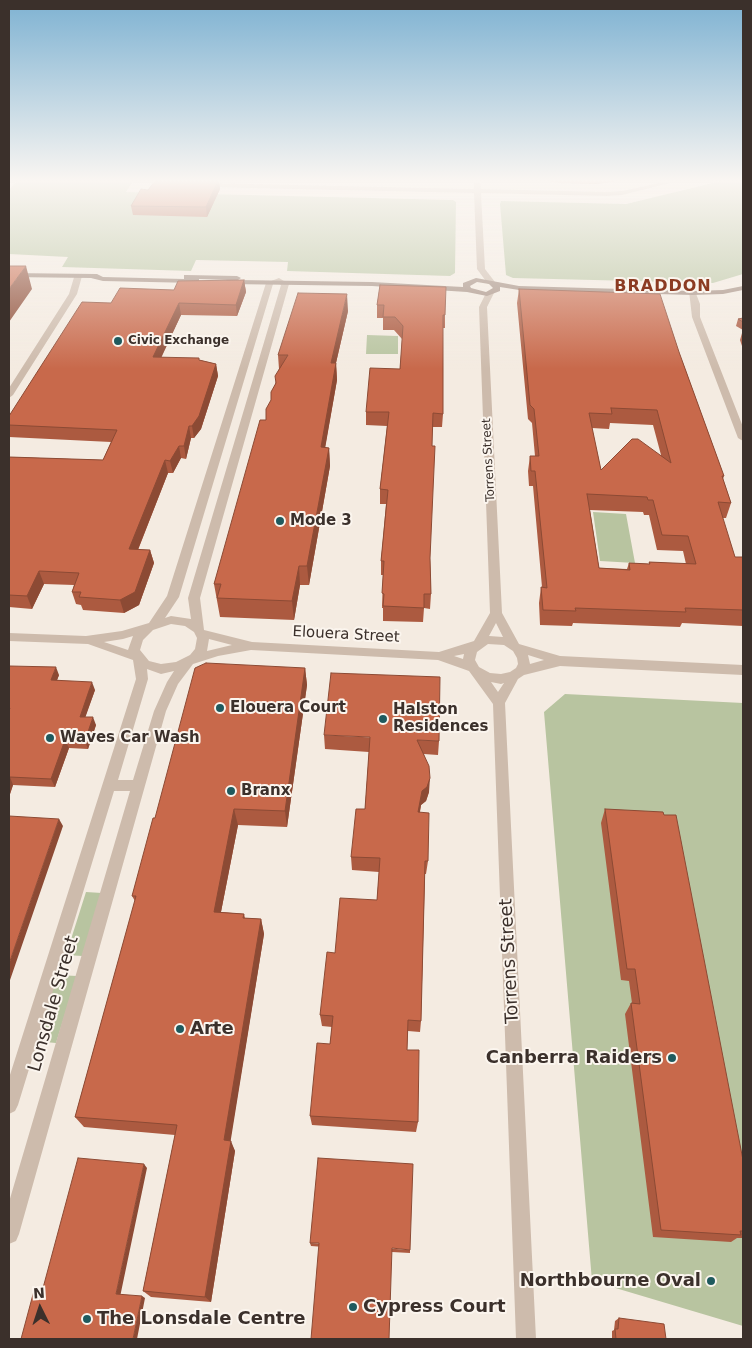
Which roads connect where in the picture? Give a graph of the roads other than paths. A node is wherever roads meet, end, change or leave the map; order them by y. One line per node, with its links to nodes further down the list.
1 (480, 244): 2 (street)
2 (481, 269): 6 (street); 10 (street)
3 (9, 275): 4 (street)
4 (78, 276): 5 (street); 15 (street)
5 (91, 276): 7 (street); 8 (street); 15 (street)
6 (472, 281): 9 (street); 10 (street); 12 (street)
7 (282, 282): 8 (street); 9 (street); 19 (street)
8 (270, 283): 18 (street)
9 (428, 286): 12 (street)
10 (492, 288): 12 (street); 13 (street); 16 (street, Torrens Street)
11 (743, 288): 14 (street)
12 (471, 292): 16 (street)
13 (682, 293): 14 (street); 17 (street)
14 (692, 293): 17 (street)
15 (73, 294): 20 (street)
16 (483, 307): 26 (street, Torrens Street)
17 (696, 316): 21 (street)
18 (242, 376): 19 (street); 22 (street)
19 (258, 377): 23 (street)
20 (9, 395)
21 (743, 437)
22 (221, 442): 23 (street); 24 (street)
23 (239, 443): 25 (street)
24 (195, 527): 25 (street); 27 (street)
25 (214, 528): 28 (street)
26 (496, 613): 32 (street); 33 (street, Torrens Street)
27 (152, 626): 28 (street); 30 (street); 35 (street)
28 (200, 631): 31 (street, Elouera Street); 36 (street)
29 (9, 637): 30 (street)
30 (86, 640): 35 (street)
31 (252, 646): 34 (street, Elouera Street); 36 (street, Elouera Street)
32 (476, 646): 33 (street); 34 (street, Elouera Street); 38 (street)
33 (515, 646): 37 (street); 40 (street)
34 (439, 656): 38 (street, Elouera Street)
35 (138, 658): 36 (street); 42 (street, Lonsdale Street)
36 (190, 661): 43 (street, Lonsdale Street)
37 (560, 661): 39 (street); 40 (street)
38 (475, 670): 40 (street); 41 (street)
39 (743, 670)
40 (517, 673): 41 (street)
41 (499, 702): 46 (street, Torrens Street)
42 (109, 785): 43 (street); 44 (street, Lonsdale Street)
43 (138, 786): 45 (street, Lonsdale Street)
44 (9, 1105)
45 (9, 1234)
46 (526, 1339)

